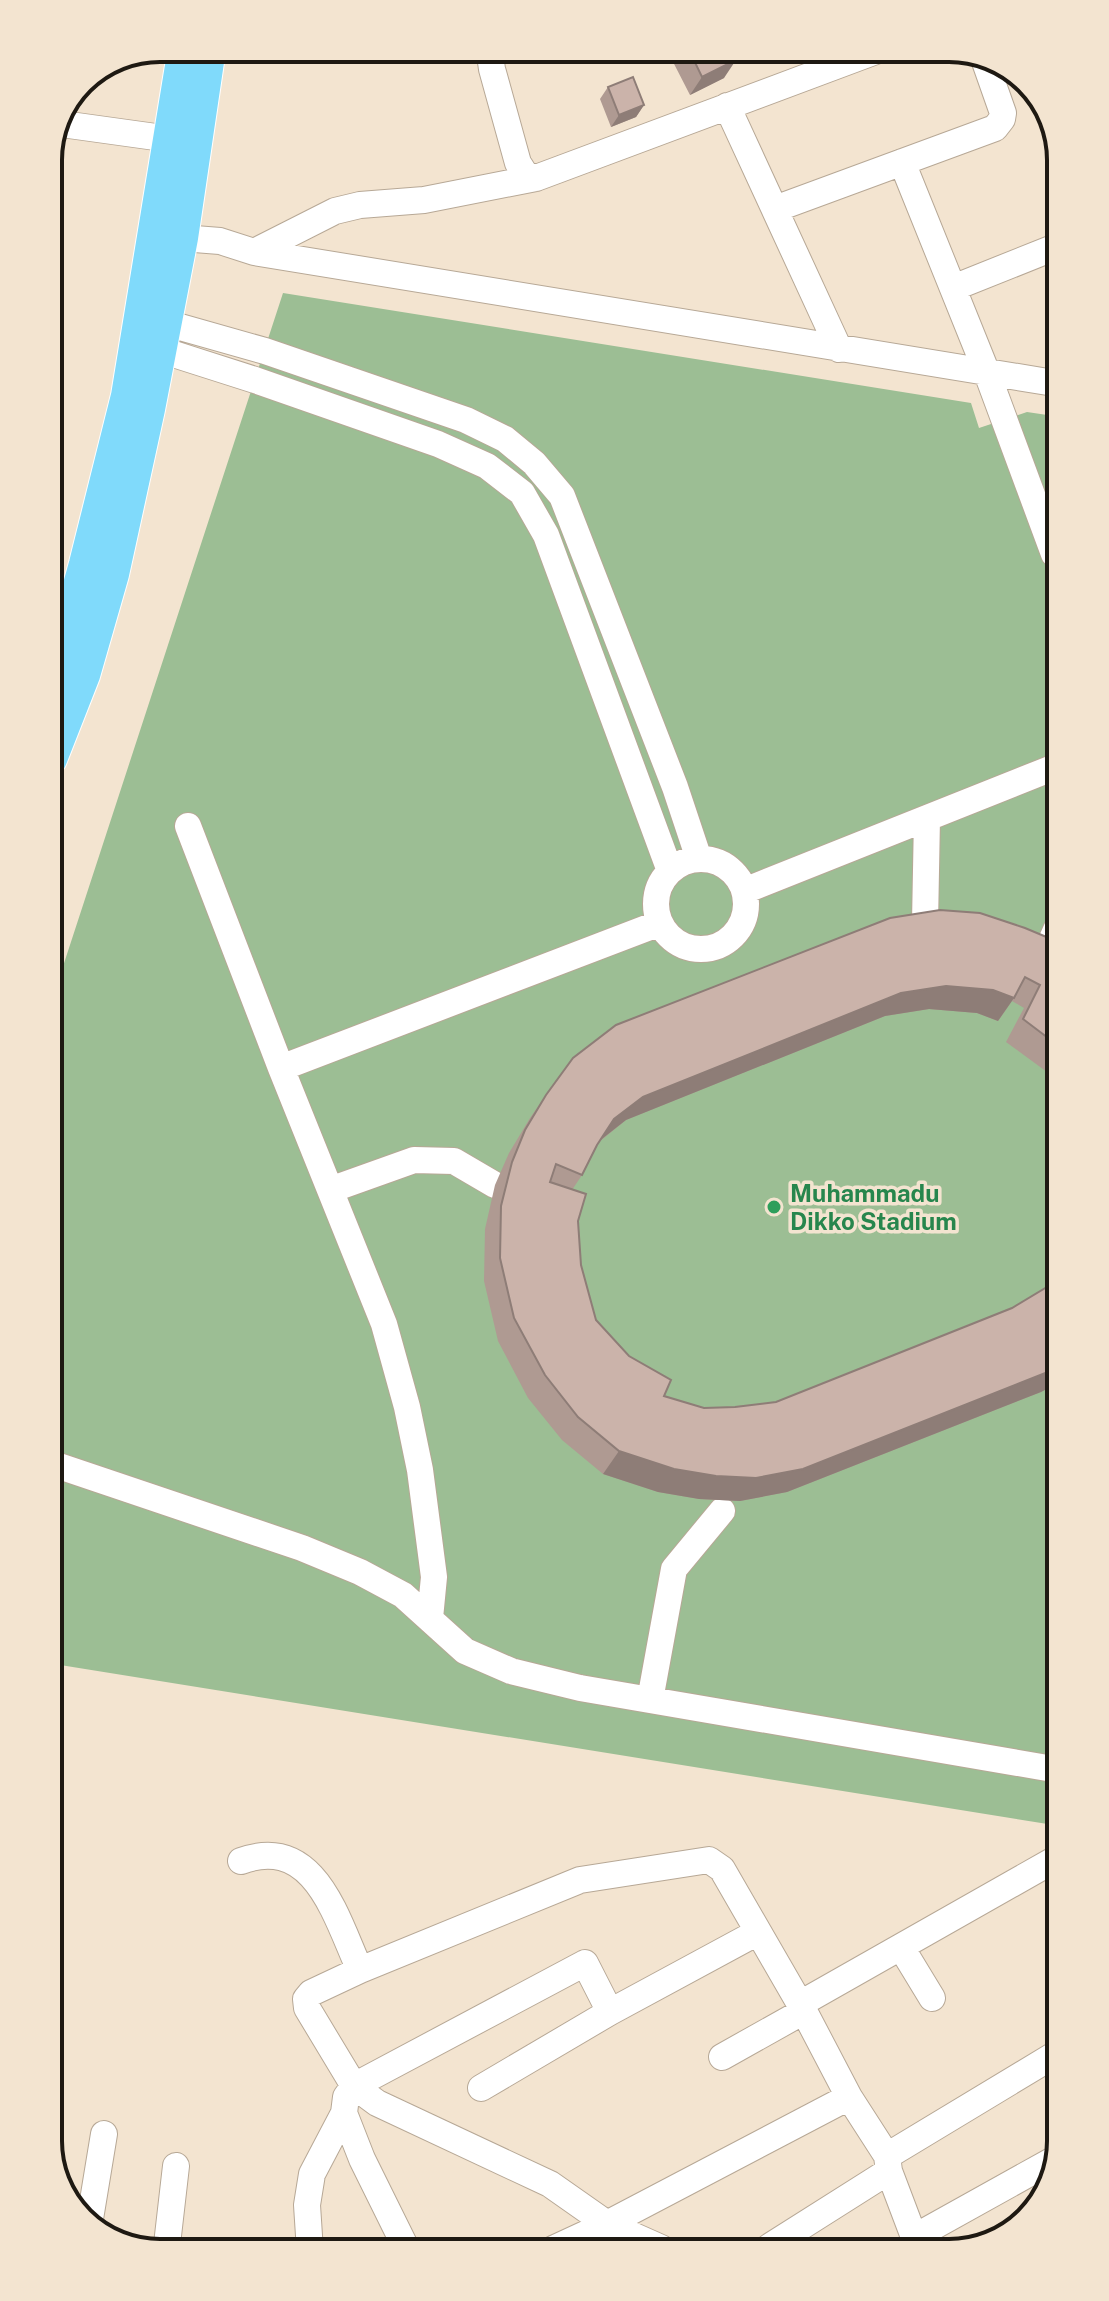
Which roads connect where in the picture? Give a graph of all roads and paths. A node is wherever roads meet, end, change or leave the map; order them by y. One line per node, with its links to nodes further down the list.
1 (182, 62): 8 (main road)
2 (208, 62): 12 (main road)
3 (491, 62): 10 (street)
4 (843, 62): 6 (street)
5 (988, 70): 9 (street)
6 (727, 106): 10 (street); 11 (street)
7 (69, 125): 8 (street)
8 (170, 139): 21 (main road)
9 (902, 162): 11 (street); 15 (street)
10 (536, 178): 14 (street)
11 (775, 209): 17 (street)
12 (182, 238): 14 (street); 16 (main road)
13 (1047, 250): 15 (street)
14 (254, 252): 17 (street)
15 (953, 288): 18 (street)
16 (163, 336): 22 (main road); 26 (street); 27 (street)
17 (839, 349): 18 (street)
18 (987, 373): 19 (street); 20 (street)
19 (1047, 382)
20 (1047, 535)
21 (62, 641)
22 (62, 731)
23 (1047, 770): 24 (street)
24 (927, 818): 28 (street); 30 (street)
25 (188, 826): 31 (street)
26 (699, 859): 27 (street); 28 (street)
27 (670, 871): 29 (street)
28 (744, 891): 29 (street)
29 (660, 923): 31 (street)
30 (925, 923)
31 (281, 1068): 33 (street)
32 (495, 1185): 33 (street)
33 (330, 1190): 36 (street)
34 (62, 1467): 36 (street)
35 (722, 1511): 37 (street)
36 (430, 1618): 37 (street)
37 (650, 1700): 38 (street)
38 (1047, 1768)
39 (241, 1861): 43 (street)
40 (1047, 1864): 42 (street)
41 (758, 1932): 43 (street); 45 (street); 46 (street)
42 (901, 1947): 44 (street); 45 (street)
43 (360, 1970): 49 (street)
44 (932, 1998)
45 (802, 2008): 47 (street); 51 (street)
46 (610, 2012): 49 (street); 50 (street)
47 (722, 2057)
48 (1047, 2060): 54 (street)
49 (354, 2086): 52 (street); 58 (street)
50 (481, 2088)
51 (849, 2097): 54 (street); 58 (street)
52 (344, 2113): 60 (street); 61 (street)
53 (104, 2134): 57 (street)
54 (888, 2164): 64 (street); 65 (street)
55 (176, 2166): 59 (street)
56 (1044, 2167): 66 (street)
57 (91, 2210)
58 (607, 2224): 62 (street); 63 (street)
59 (168, 2239)
60 (309, 2239)
61 (402, 2239)
62 (575, 2239)
63 (641, 2239)
64 (780, 2239)
65 (914, 2239)
66 (920, 2239)

